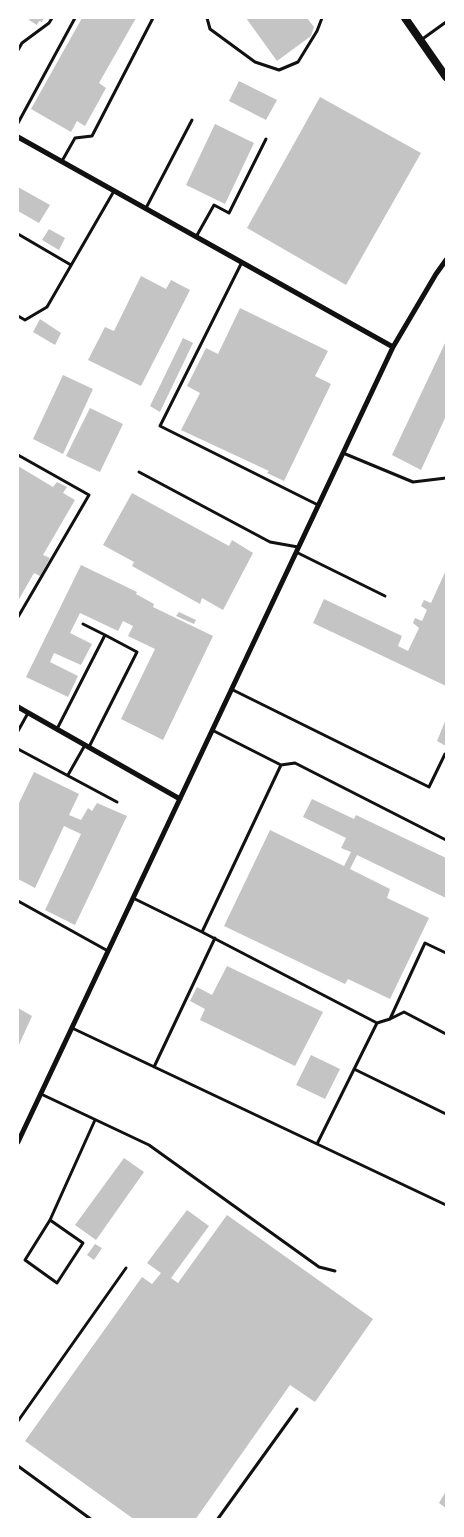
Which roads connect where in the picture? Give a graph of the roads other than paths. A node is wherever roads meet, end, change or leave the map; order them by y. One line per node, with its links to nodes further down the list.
1 (52, 18): 9 (lane)
2 (75, 18): 12 (lane)
3 (153, 18): 15 (lane)
4 (207, 18): 5 (lane)
5 (322, 18)
6 (405, 18): 8 (street)
7 (446, 22): 8 (lane)
8 (421, 40): 10 (street)
9 (18, 50)
10 (446, 77)
11 (192, 120): 17 (lane)
12 (18, 123)
13 (18, 137): 15 (street)
14 (266, 139): 19 (lane)
15 (62, 162): 16 (street)
16 (114, 191): 17 (street); 22 (lane)
17 (146, 209): 19 (street)
18 (18, 234): 22 (lane)
19 (196, 237): 21 (street)
20 (446, 260): 24 (street)
21 (242, 262): 24 (street); 29 (lane)
22 (72, 265): 23 (lane)
23 (18, 316)
24 (393, 347): 25 (street)
25 (343, 453): 28 (lane); 29 (street)
26 (18, 455): 32 (lane)
27 (139, 472): 30 (lane)
28 (446, 478)
29 (318, 505): 30 (street)
30 (297, 549): 31 (lane); 35 (street)
31 (385, 596)
32 (18, 617)
33 (83, 624): 34 (lane)
34 (105, 635): 38 (lane); 41 (lane)
35 (232, 688): 39 (street); 43 (lane)
36 (18, 707): 37 (street)
37 (28, 713): 38 (street); 40 (lane)
38 (57, 729): 41 (street)
39 (212, 730): 44 (lane); 46 (street)
40 (18, 731)
41 (87, 746): 45 (lane); 46 (street)
42 (18, 749): 45 (lane)
43 (445, 754)
44 (281, 765): 48 (lane); 51 (lane)
45 (68, 775): 47 (lane)
46 (180, 798): 49 (street)
47 (117, 802)
48 (446, 840)
49 (132, 898): 51 (lane); 53 (street)
50 (18, 900): 53 (lane)
51 (202, 932): 52 (lane)
52 (215, 938): 56 (lane); 59 (lane)
53 (108, 950): 57 (street)
54 (446, 953): 55 (lane)
55 (390, 1019): 56 (lane); 58 (lane)
56 (377, 1023): 60 (lane)
57 (71, 1028): 59 (lane); 61 (street)
58 (446, 1034)
59 (154, 1067): 65 (lane)
60 (354, 1069): 62 (lane); 65 (lane)
61 (40, 1093): 63 (lane); 64 (street)
62 (446, 1114)
63 (95, 1120): 67 (lane); 69 (lane)
64 (18, 1142)
65 (317, 1144): 66 (lane)
66 (446, 1205)
67 (50, 1220): 67 (lane)
68 (126, 1268): 71 (lane)
69 (335, 1271)
70 (297, 1409): 74 (lane)
71 (18, 1421)
72 (18, 1466): 73 (lane)
73 (92, 1520)
74 (217, 1520)

